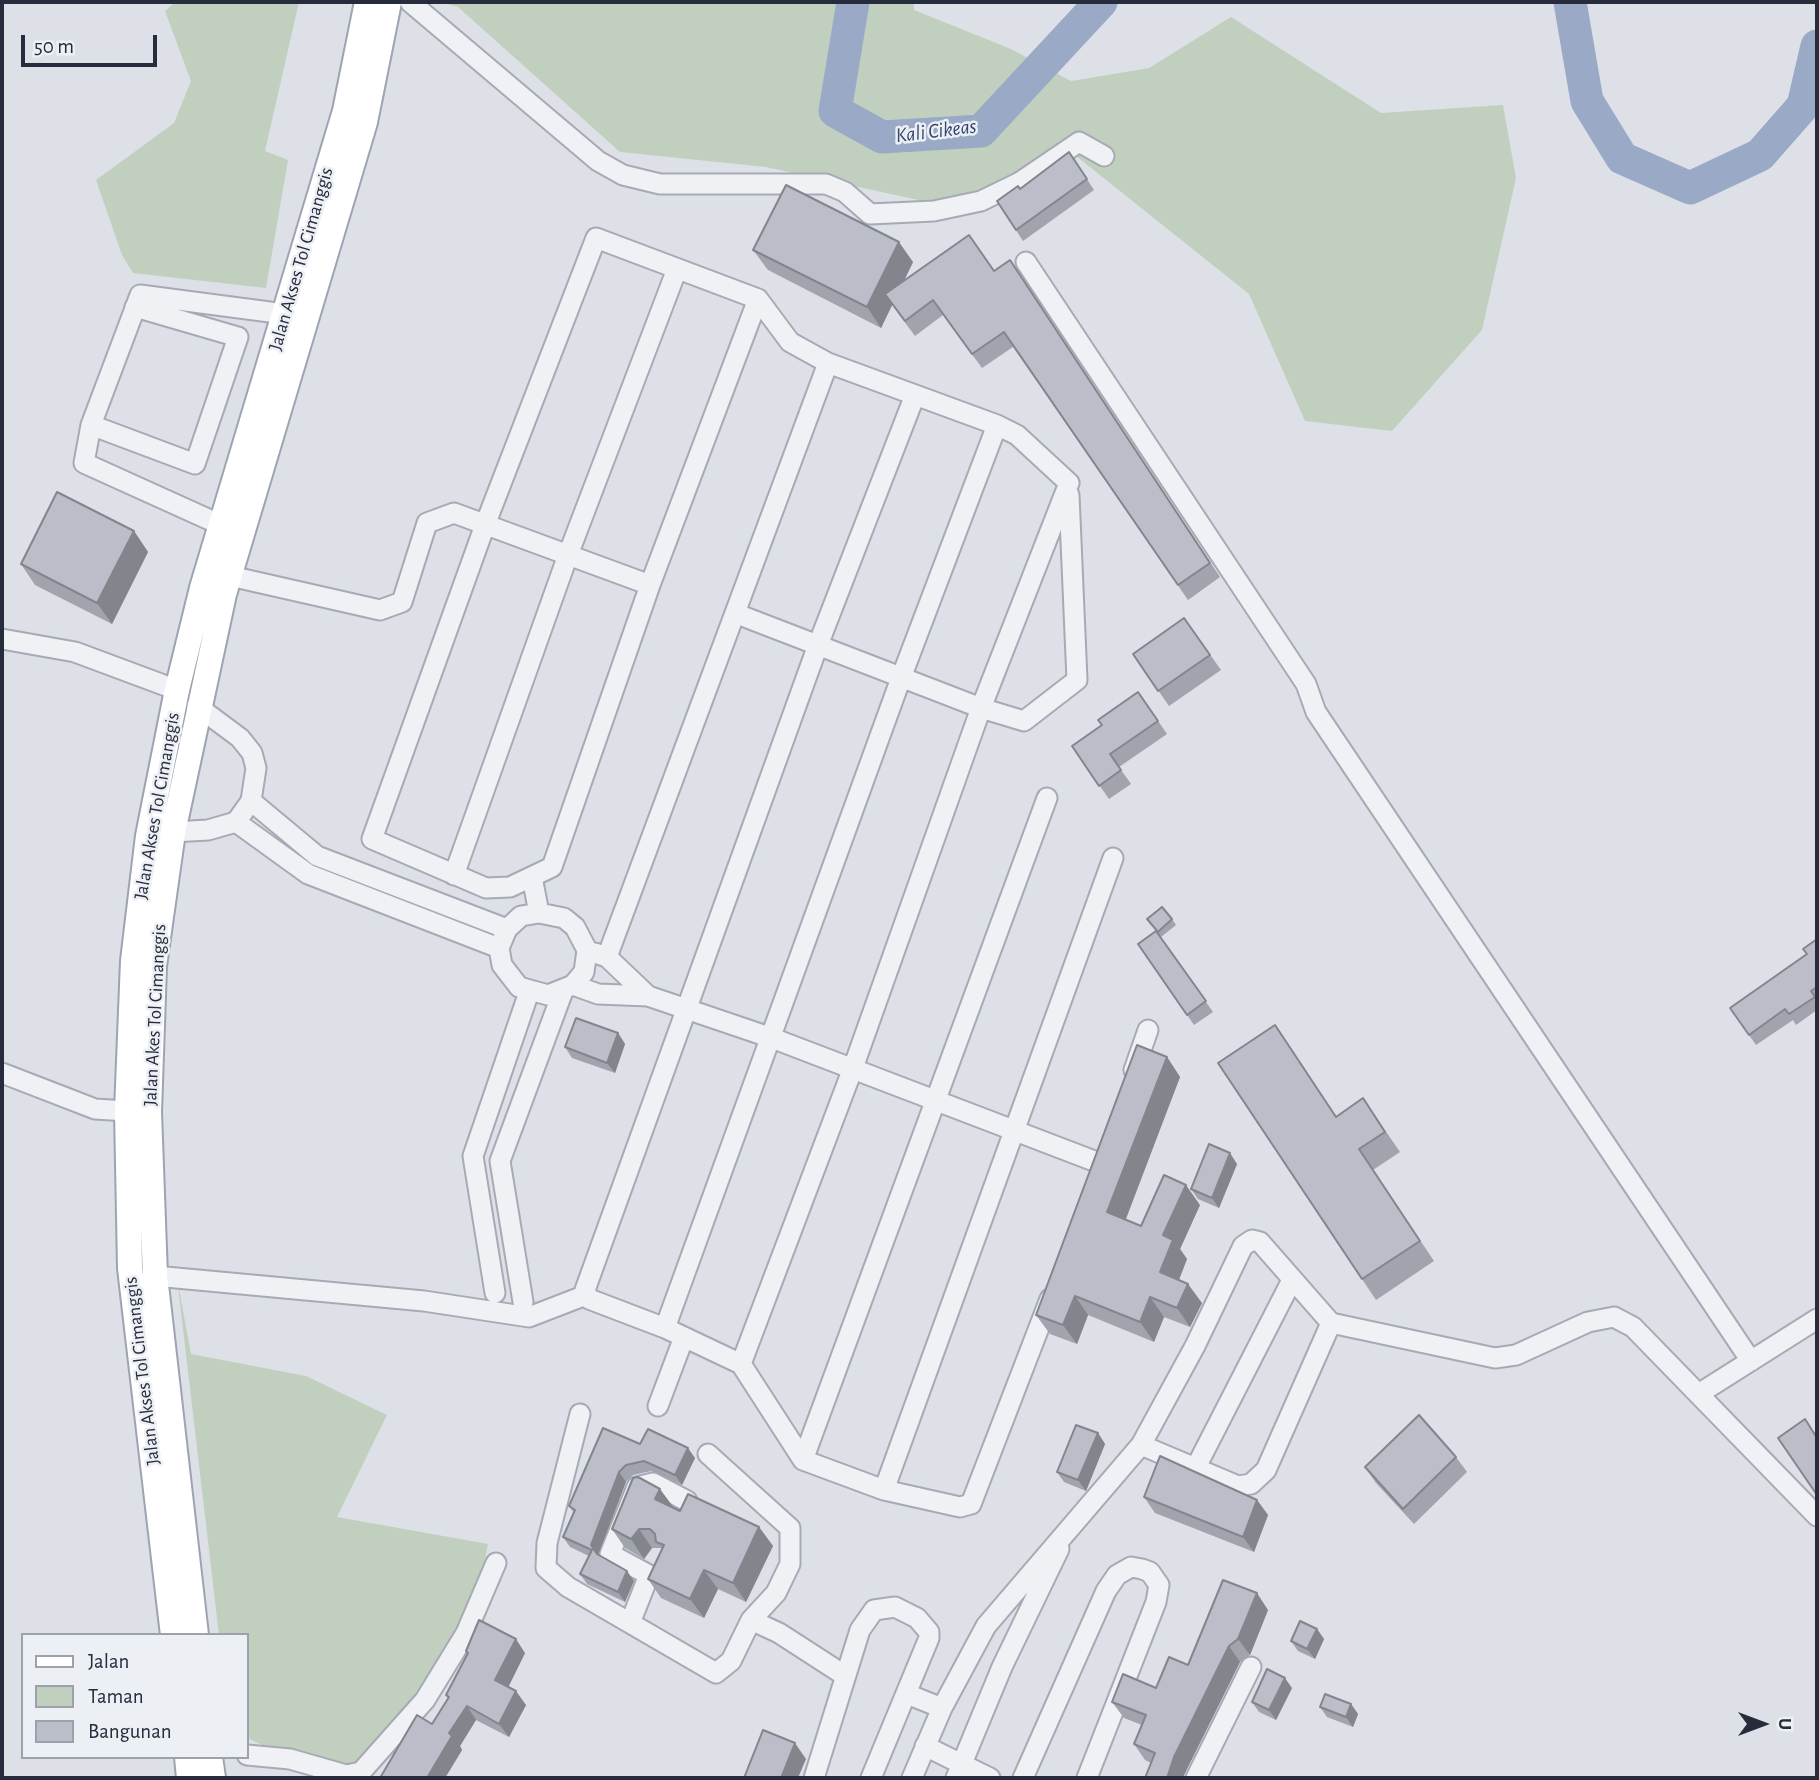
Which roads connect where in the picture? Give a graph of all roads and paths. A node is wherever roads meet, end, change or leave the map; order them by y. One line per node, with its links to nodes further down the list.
1 (367, 2): 9 (main road, Jalan Akses Tol Cimanggis)
2 (389, 2): 19 (main road, Jalan Akes Tol Cimanggis)
3 (410, 2): 4 (street)
4 (1104, 156)
5 (1026, 262): 64 (street)
6 (677, 269): 7 (street); 15 (street); 17 (street)
7 (758, 299): 10 (street); 18 (street)
8 (135, 307): 9 (street); 12 (street); 12 (street)
9 (285, 314): 16 (main road, Jalan Akses Tol Cimanggis)
10 (828, 363): 11 (street); 20 (street)
11 (915, 395): 13 (street); 22 (street)
12 (91, 425): 16 (street)
13 (997, 425): 14 (street); 23 (street)
14 (1069, 484): 26 (street); 26 (street)
15 (485, 524): 17 (street); 19 (street); 32 (street)
16 (221, 525): 19 (main road, Jalan Akses Tol Cimanggis)
17 (568, 555): 18 (street); 32 (street)
18 (650, 585): 33 (street)
19 (219, 586): 24 (main road, Jalan Akses Tol Cimanggis); 25 (main road, Jalan Akes Tol Cimanggis)
20 (737, 614): 22 (street); 38 (street)
21 (2, 639): 24 (street)
22 (818, 645): 23 (street); 42 (street)
23 (901, 678): 26 (street); 44 (street)
24 (177, 690): 49 (main road, Jalan Akses Tol Cimanggis)
25 (197, 706): 28 (street); 30 (main road, Jalan Akes Tol Cimanggis)
26 (981, 708): 45 (street)
27 (1047, 798): 48 (street)
28 (251, 801): 29 (street); 35 (street)
29 (236, 822): 30 (street); 36 (street)
30 (173, 832): 49 (main road, Jalan Akes Tol Cimanggis)
31 (1113, 858): 50 (street)
32 (454, 875): 33 (street)
33 (532, 877): 34 (street)
34 (539, 912): 35 (street); 37 (street)
35 (507, 929): 36 (street)
36 (499, 948): 40 (street)
37 (587, 950): 38 (street); 39 (street)
38 (607, 957): 41 (street)
39 (568, 988): 40 (street); 41 (street); 52 (street)
40 (529, 992): 51 (street)
41 (648, 996): 42 (street)
42 (685, 1008): 44 (street); 58 (street)
43 (1149, 1030): 47 (street)
44 (772, 1038): 45 (street); 62 (street)
45 (853, 1068): 48 (street); 65 (street)
46 (2, 1073): 49 (street)
47 (1127, 1090)
48 (935, 1100): 50 (street); 71 (street)
49 (138, 1112): 54 (main road, Jalan Akes Tol Cimanggis); 80 (main road, Jalan Akses Tol Cimanggis)
50 (1014, 1129): 53 (street); 73 (street)
51 (473, 1156): 52 (street); 57 (street)
52 (500, 1161): 59 (street)
53 (1102, 1164)
54 (155, 1276): 58 (street); 81 (main road, Jalan Akes Tol Cimanggis)
55 (1058, 1277): 73 (street)
56 (1292, 1280): 61 (street); 69 (street); 72 (street)
57 (495, 1293)
58 (586, 1295): 62 (street)
59 (523, 1302)
60 (1817, 1320): 64 (street)
61 (1331, 1323): 66 (street); 72 (street)
62 (665, 1328): 63 (street)
63 (684, 1337): 65 (street); 67 (street)
64 (1751, 1361): 66 (street)
65 (741, 1364): 71 (street)
66 (1700, 1393): 75 (street)
67 (658, 1406)
68 (580, 1414): 79 (street)
69 (1141, 1445): 72 (street); 76 (street)
70 (708, 1454): 78 (street)
71 (803, 1461): 73 (street)
72 (1195, 1469)
73 (884, 1490)
74 (687, 1501): 79 (street)
75 (1817, 1516)
76 (1069, 1526): 85 (street); 90 (street)
77 (496, 1563): 87 (street)
78 (751, 1620): 79 (street); 83 (street)
79 (630, 1623)
80 (173, 1633)
81 (196, 1633)
82 (1251, 1667): 99 (street)
83 (844, 1675): 84 (street); 93 (street)
84 (906, 1694): 85 (street); 94 (street)
85 (942, 1708): 86 (street)
86 (925, 1746): 90 (street); 95 (street)
87 (248, 1755)
88 (187, 1759): 91 (main road)
89 (210, 1759): 92 (main road)
90 (959, 1772): 96 (street)
91 (189, 1778)
92 (213, 1778)
93 (814, 1778)
94 (871, 1778)
95 (912, 1778)
96 (990, 1778)
97 (1023, 1778): 98 (street)
98 (1087, 1778)
99 (1196, 1778)

